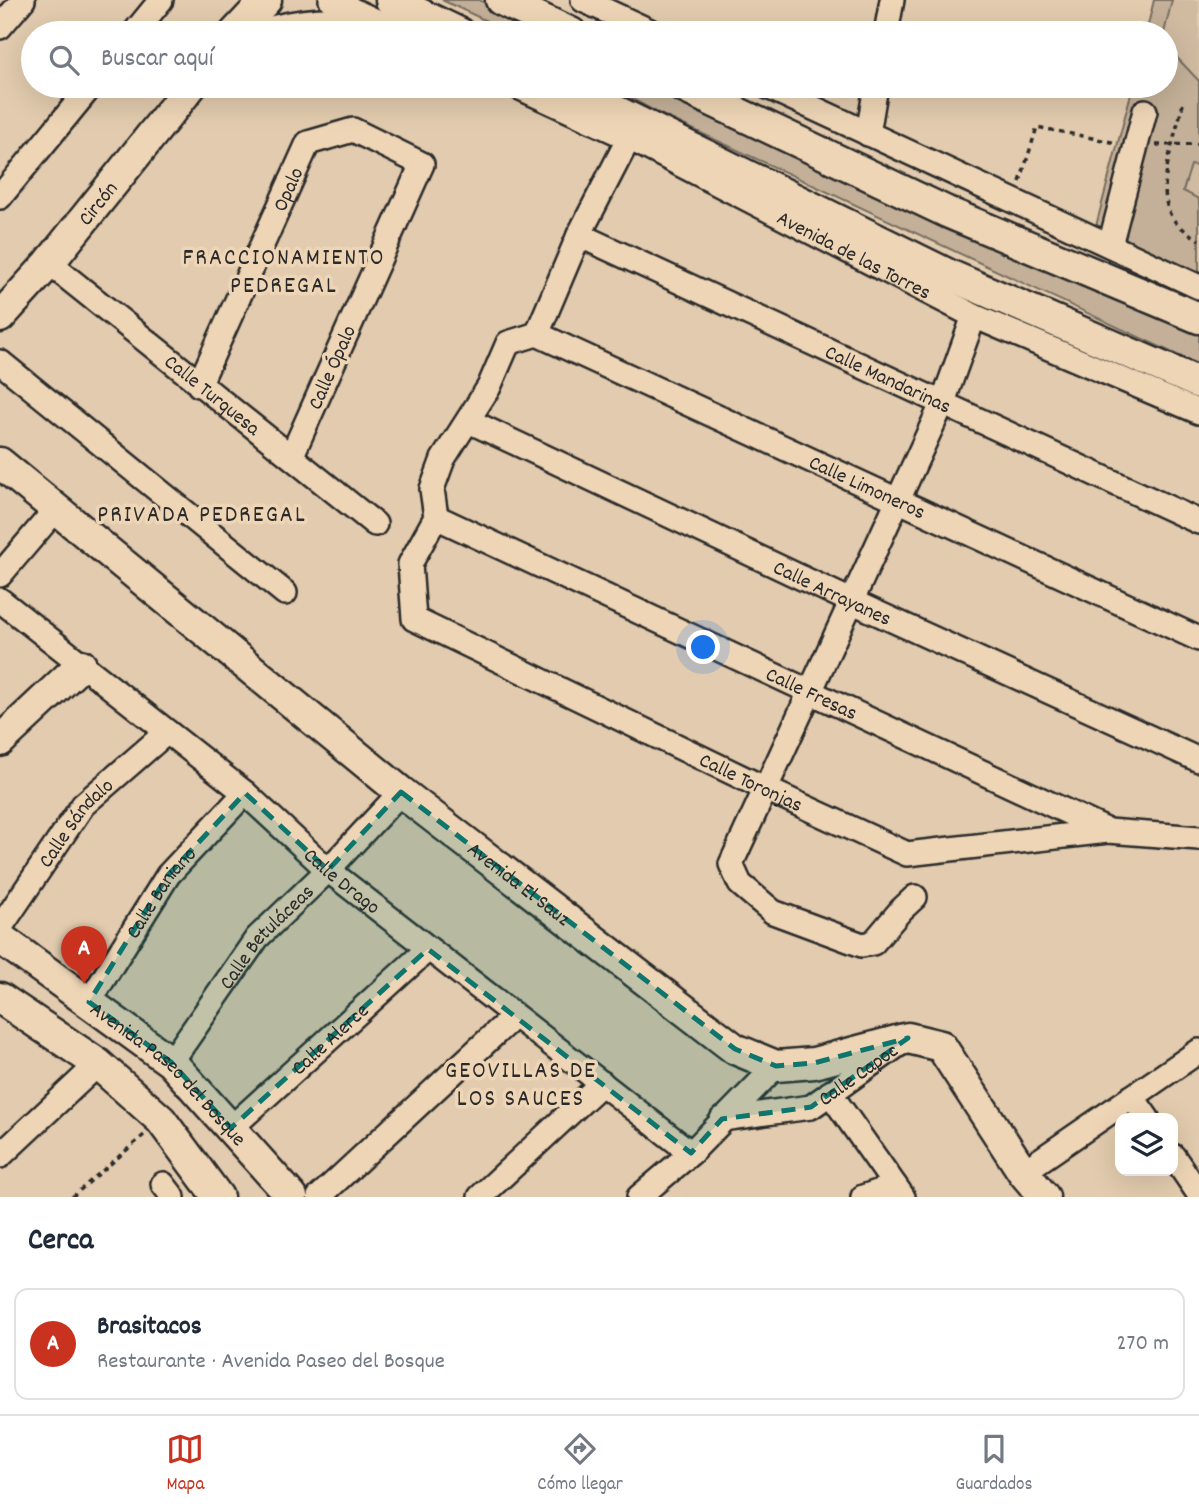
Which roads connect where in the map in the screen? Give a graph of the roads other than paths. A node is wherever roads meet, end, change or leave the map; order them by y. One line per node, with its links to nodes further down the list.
1 (23, 0): 15 (street)
2 (161, 0): 9 (street)
3 (266, 0): 10 (main road)
4 (331, 0): 8 (street)
5 (501, 0): 12 (main road)
6 (583, 0): 13 (street)
7 (892, 0): 14 (street)
8 (392, 19): 11 (street)
9 (144, 21)
10 (246, 21)
11 (299, 21)
12 (546, 21)
13 (628, 21)
14 (888, 21)
15 (0, 27)
16 (81, 98): 27 (street)
17 (181, 98): 30 (main road, Circón)
18 (542, 98): 25 (street, Avenida de las Torres)
19 (589, 98): 37 (main road, Avenida de las Torres)
20 (706, 98): 34 (main road)
21 (792, 98): 24 (street)
22 (875, 98): 24 (street)
23 (1145, 111): 29 (street)
24 (868, 134): 29 (street)
25 (629, 138): 28 (street); 32 (street, Avenida de las Torres)
26 (422, 164): 38 (street, Opalo); 42 (street, Calle Ópalo)
27 (0, 197)
28 (579, 235): 35 (street); 39 (street, Calle Mandarinas)
29 (1110, 245): 31 (street)
30 (49, 263): 33 (main road, Circón); 38 (street, Calle Turquesa)
31 (1199, 288)
32 (974, 316): 39 (street); 40 (street, Avenida de las Torres)
33 (0, 317)
34 (1199, 318)
35 (537, 334): 41 (street); 44 (street, Calle Limoneros)
36 (0, 362): 50 (street)
37 (1199, 383)
38 (199, 384): 42 (street, Calle Turquesa)
39 (943, 402): 44 (street); 47 (street, Calle Mandarinas)
40 (1199, 412)
41 (469, 421): 46 (street); 52 (street, Calle Arrayanes)
42 (292, 455): 48 (street, Calle Turquesa)
43 (0, 463): 45 (main road, Avenida El Sauz)
44 (899, 500): 52 (street); 53 (street, Calle Limoneros)
45 (57, 508): 49 (street); 60 (main road, Avenida El Sauz)
46 (436, 517): 55 (street, Calle Fresas); 59 (street, Calle Toronjas)
47 (1199, 522)
48 (375, 524)
49 (0, 575)
50 (285, 593)
51 (0, 600): 54 (street, Calle Drago)
52 (853, 602): 55 (street); 58 (street, Calle Arrayanes)
53 (1199, 639)
54 (81, 665): 56 (street, Calle Drago); 57 (main road)
55 (809, 692): 59 (street); 62 (street, Calle Fresas)
56 (167, 732): 61 (street, Calle Drago); 66 (street, Calle Sándalo)
57 (0, 741)
58 (1199, 760)
59 (766, 789): 62 (street, Calle Toronjas); 65 (street)
60 (401, 792): 64 (street, Calle Betuláceas); 76 (main road, Avenida El Sauz)
61 (245, 793): 64 (street, Calle Drago); 70 (street, Calle Baniano)
62 (1108, 831): 63 (street, Calle Fresas)
63 (1198, 836)
64 (328, 870): 68 (street, Calle Drago); 74 (street, Calle Betuláceas)
65 (915, 897)
66 (0, 929)
67 (0, 938): 70 (main road, Avenida Paseo del Bosque)
68 (428, 949): 71 (street, Calle Drago); 82 (street, Calle Alerce)
69 (0, 998): 75 (main road, Avenida Paseo del Bosque)
70 (89, 1002): 74 (main road, Avenida Paseo del Bosque)
71 (514, 1016): 77 (street, Calle Drago); 91 (street)
72 (908, 1038): 76 (main road, Avenida El Sauz); 78 (street, Calle Capoc); 86 (main road, Avenida El Sauz)
73 (1199, 1051): 79 (street)
74 (171, 1062): 82 (main road, Avenida Paseo del Bosque)
75 (98, 1064): 84 (street); 89 (main road, Avenida Paseo del Bosque)
76 (776, 1066): 81 (street)
77 (602, 1083): 83 (street, Calle Drago); 92 (street)
78 (831, 1093): 81 (street, Calle Capoc); 87 (street)
79 (1132, 1097): 80 (street); 86 (street)
80 (1143, 1113)
81 (723, 1119): 83 (street)
82 (231, 1128): 90 (main road, Avenida Paseo del Bosque)
83 (691, 1153): 93 (street)
84 (0, 1156)
85 (1178, 1163): 88 (street)
86 (1023, 1172): 95 (main road, Avenida El Sauz)
87 (899, 1192): 94 (street)
88 (1199, 1194)
89 (218, 1197)
90 (292, 1197)
91 (320, 1197)
92 (480, 1197)
93 (639, 1197)
94 (863, 1197)
95 (1044, 1197)

